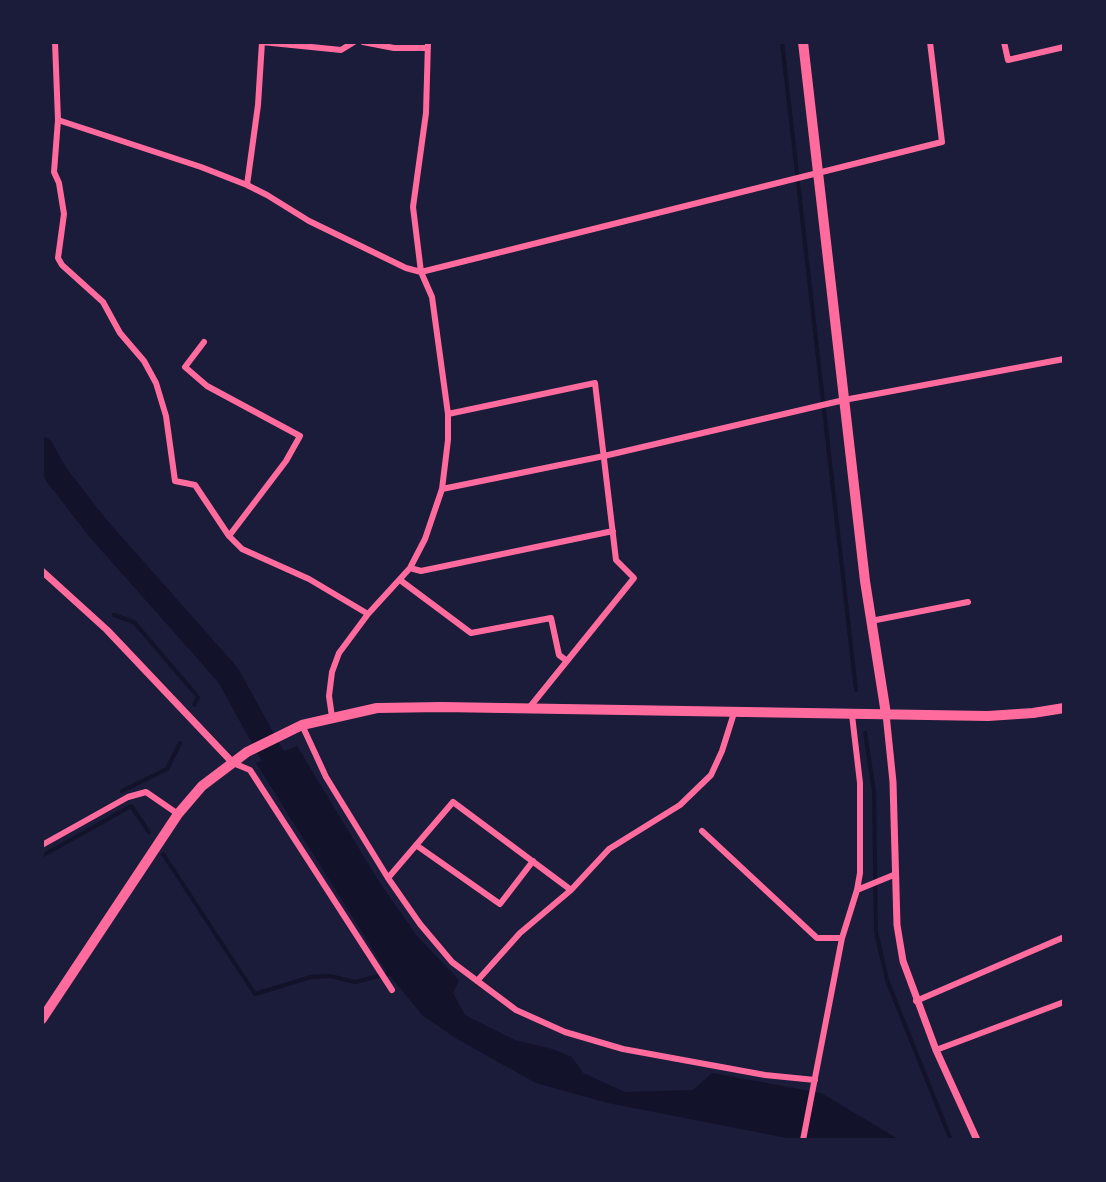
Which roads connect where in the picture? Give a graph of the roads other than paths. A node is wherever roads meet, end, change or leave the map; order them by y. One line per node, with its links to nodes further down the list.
1 (55, 42): 10 (street)
2 (262, 42): 3 (street); 12 (street)
3 (354, 42)
4 (363, 42): 8 (street)
5 (803, 42): 11 (highway)
6 (930, 42): 11 (street)
7 (1004, 42): 9 (street)
8 (428, 45): 13 (street)
9 (1064, 47)
10 (58, 120): 12 (street); 21 (street)
11 (818, 174): 13 (street); 16 (highway)
12 (247, 185): 13 (street)
13 (421, 272): 17 (street)
14 (204, 342): 21 (street)
15 (1064, 359): 16 (street)
16 (844, 400): 18 (street); 27 (highway)
17 (448, 414): 18 (street); 19 (street)
18 (604, 456): 19 (street); 20 (street)
19 (442, 489): 22 (street)
20 (613, 531): 22 (street); 28 (street)
21 (229, 536): 26 (street)
22 (410, 568): 24 (street)
23 (42, 571): 36 (street)
24 (400, 580): 26 (street); 28 (street)
25 (968, 602): 27 (street)
26 (368, 614): 34 (street)
27 (871, 621): 32 (highway)
28 (567, 661): 29 (street)
29 (529, 708): 31 (highway); 34 (highway)
30 (1064, 708): 32 (highway)
31 (734, 713): 33 (highway); 44 (street)
32 (886, 714): 33 (highway); 42 (street)
33 (852, 715): 45 (street)
34 (332, 717): 35 (highway)
35 (298, 726): 36 (highway); 43 (street)
36 (233, 763): 37 (highway); 49 (street)
37 (178, 814): 39 (street); 52 (highway)
38 (702, 831): 46 (street)
39 (42, 845)
40 (416, 845): 41 (street); 41 (street); 43 (street)
41 (533, 861): 44 (street)
42 (892, 876): 45 (street); 50 (street)
43 (388, 878): 48 (street)
44 (571, 890): 48 (street)
45 (860, 890): 46 (street)
46 (842, 938): 54 (street)
47 (1064, 940): 50 (street)
48 (477, 981): 54 (street)
49 (392, 990)
50 (916, 1001): 53 (street)
51 (1064, 1002): 53 (street)
52 (42, 1019)
53 (936, 1050): 56 (street)
54 (814, 1083): 55 (street)
55 (803, 1140)
56 (977, 1140)

